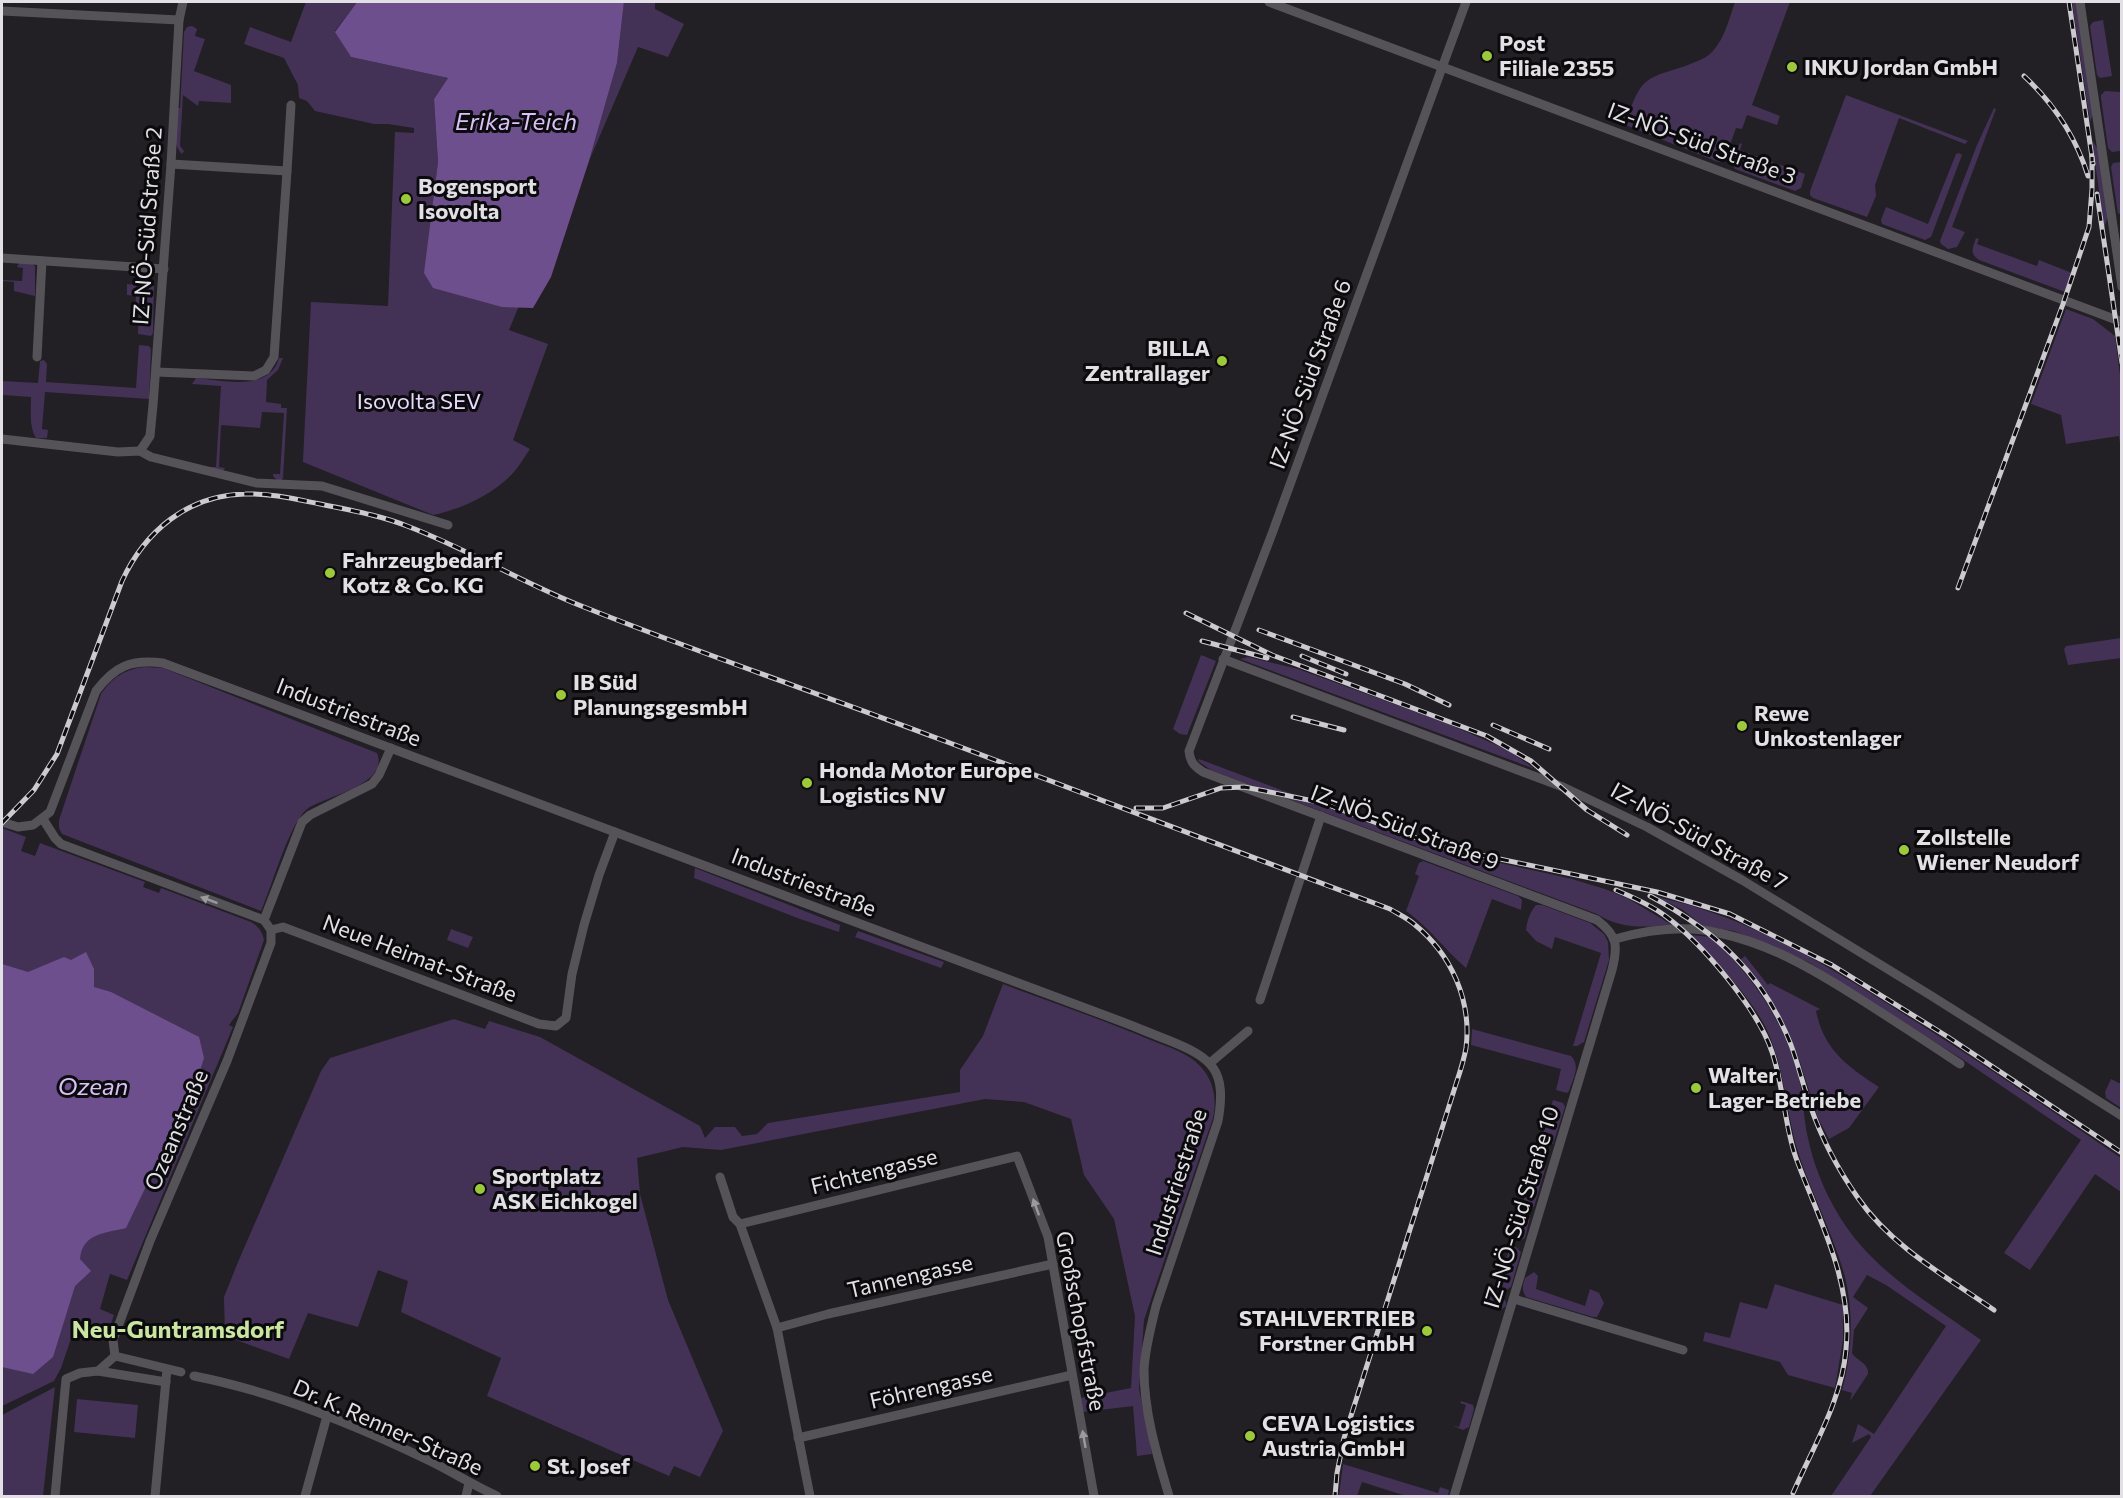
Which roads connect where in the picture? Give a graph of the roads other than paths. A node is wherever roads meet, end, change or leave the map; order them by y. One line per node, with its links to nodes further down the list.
1 (183, 2): 6 (street, IZ-NÖ-Süd Straße 2)
2 (1269, 2): 7 (street, IZ-NÖ-Süd Straße 3)
3 (1466, 2): 7 (street, IZ-NÖ-Süd Straße 6)
4 (2080, 2): 14 (street)
5 (2, 11): 6 (street)
6 (179, 20): 9 (street, IZ-NÖ-Süd Straße 2)
7 (1443, 67): 15 (street, IZ-NÖ-Süd Straße 3); 21 (street, IZ-NÖ-Süd Straße 6)
8 (291, 105): 10 (street)
9 (171, 164): 10 (street); 13 (street, IZ-NÖ-Süd Straße 2)
10 (286, 171): 17 (street)
11 (2, 258): 12 (street)
12 (42, 261): 13 (street); 16 (street)
13 (164, 269): 17 (street, IZ-NÖ-Süd Straße 2)
14 (2121, 287)
15 (2121, 322)
16 (37, 357)
17 (156, 372): 19 (street, IZ-NÖ-Süd Straße 2)
18 (2, 439): 19 (street)
19 (140, 451): 20 (street)
20 (448, 525)
21 (1223, 659): 23 (street, IZ-NÖ-Süd Straße 6); 35 (street, IZ-NÖ-Süd Straße 7)
22 (391, 748): 25 (street, Industriestraße); 27 (street, Industriestraße); 28 (street)
23 (1190, 759): 24 (street, IZ-NÖ-Süd Straße 9)
24 (1321, 816): 30 (street, IZ-NÖ-Süd Straße 9); 31 (street)
25 (43, 819): 26 (street); 28 (street, one-way to 25)
26 (2, 822)
27 (615, 832): 29 (street, Neue Heimat-Straße); 33 (street, Industriestraße)
28 (264, 920): 29 (street)
29 (271, 930): 43 (street, Ozeanstraße)
30 (1615, 939): 34 (street); 40 (street, IZ-NÖ-Süd Straße 10)
31 (1260, 1000)
32 (1248, 1031): 33 (street)
33 (1210, 1063): 60 (street, Industriestraße)
34 (1960, 1064)
35 (2121, 1116)
36 (1017, 1156): 38 (street, Fichtengasse); 39 (street, Großschopfstraße, one-way to 36)
37 (720, 1177): 38 (street)
38 (740, 1224): 41 (street)
39 (1053, 1264): 41 (street, Tannengasse); 47 (street, Großschopfstraße)
40 (1514, 1299): 42 (street); 61 (street, IZ-NÖ-Süd Straße 10)
41 (777, 1328): 51 (street)
42 (1683, 1350)
43 (115, 1356): 44 (street); 45 (street)
44 (167, 1369): 46 (street); 49 (street)
45 (98, 1371): 49 (street); 53 (street)
46 (181, 1372)
47 (1072, 1375): 51 (street, Föhrengasse); 59 (street, Großschopfstraße, one-way to 47)
48 (194, 1376): 50 (street, Dr. K. Renner-Straße)
49 (166, 1382): 54 (street)
50 (327, 1416): 52 (street, Dr. K. Renner-Straße); 55 (street)
51 (798, 1438): 58 (street)
52 (470, 1483): 56 (street); 57 (street, Dr. K. Renner-Straße)
53 (55, 1497)
54 (155, 1497)
55 (305, 1497)
56 (466, 1497)
57 (497, 1497)
58 (810, 1497)
59 (1095, 1497)
60 (1169, 1497)
61 (1454, 1497)

